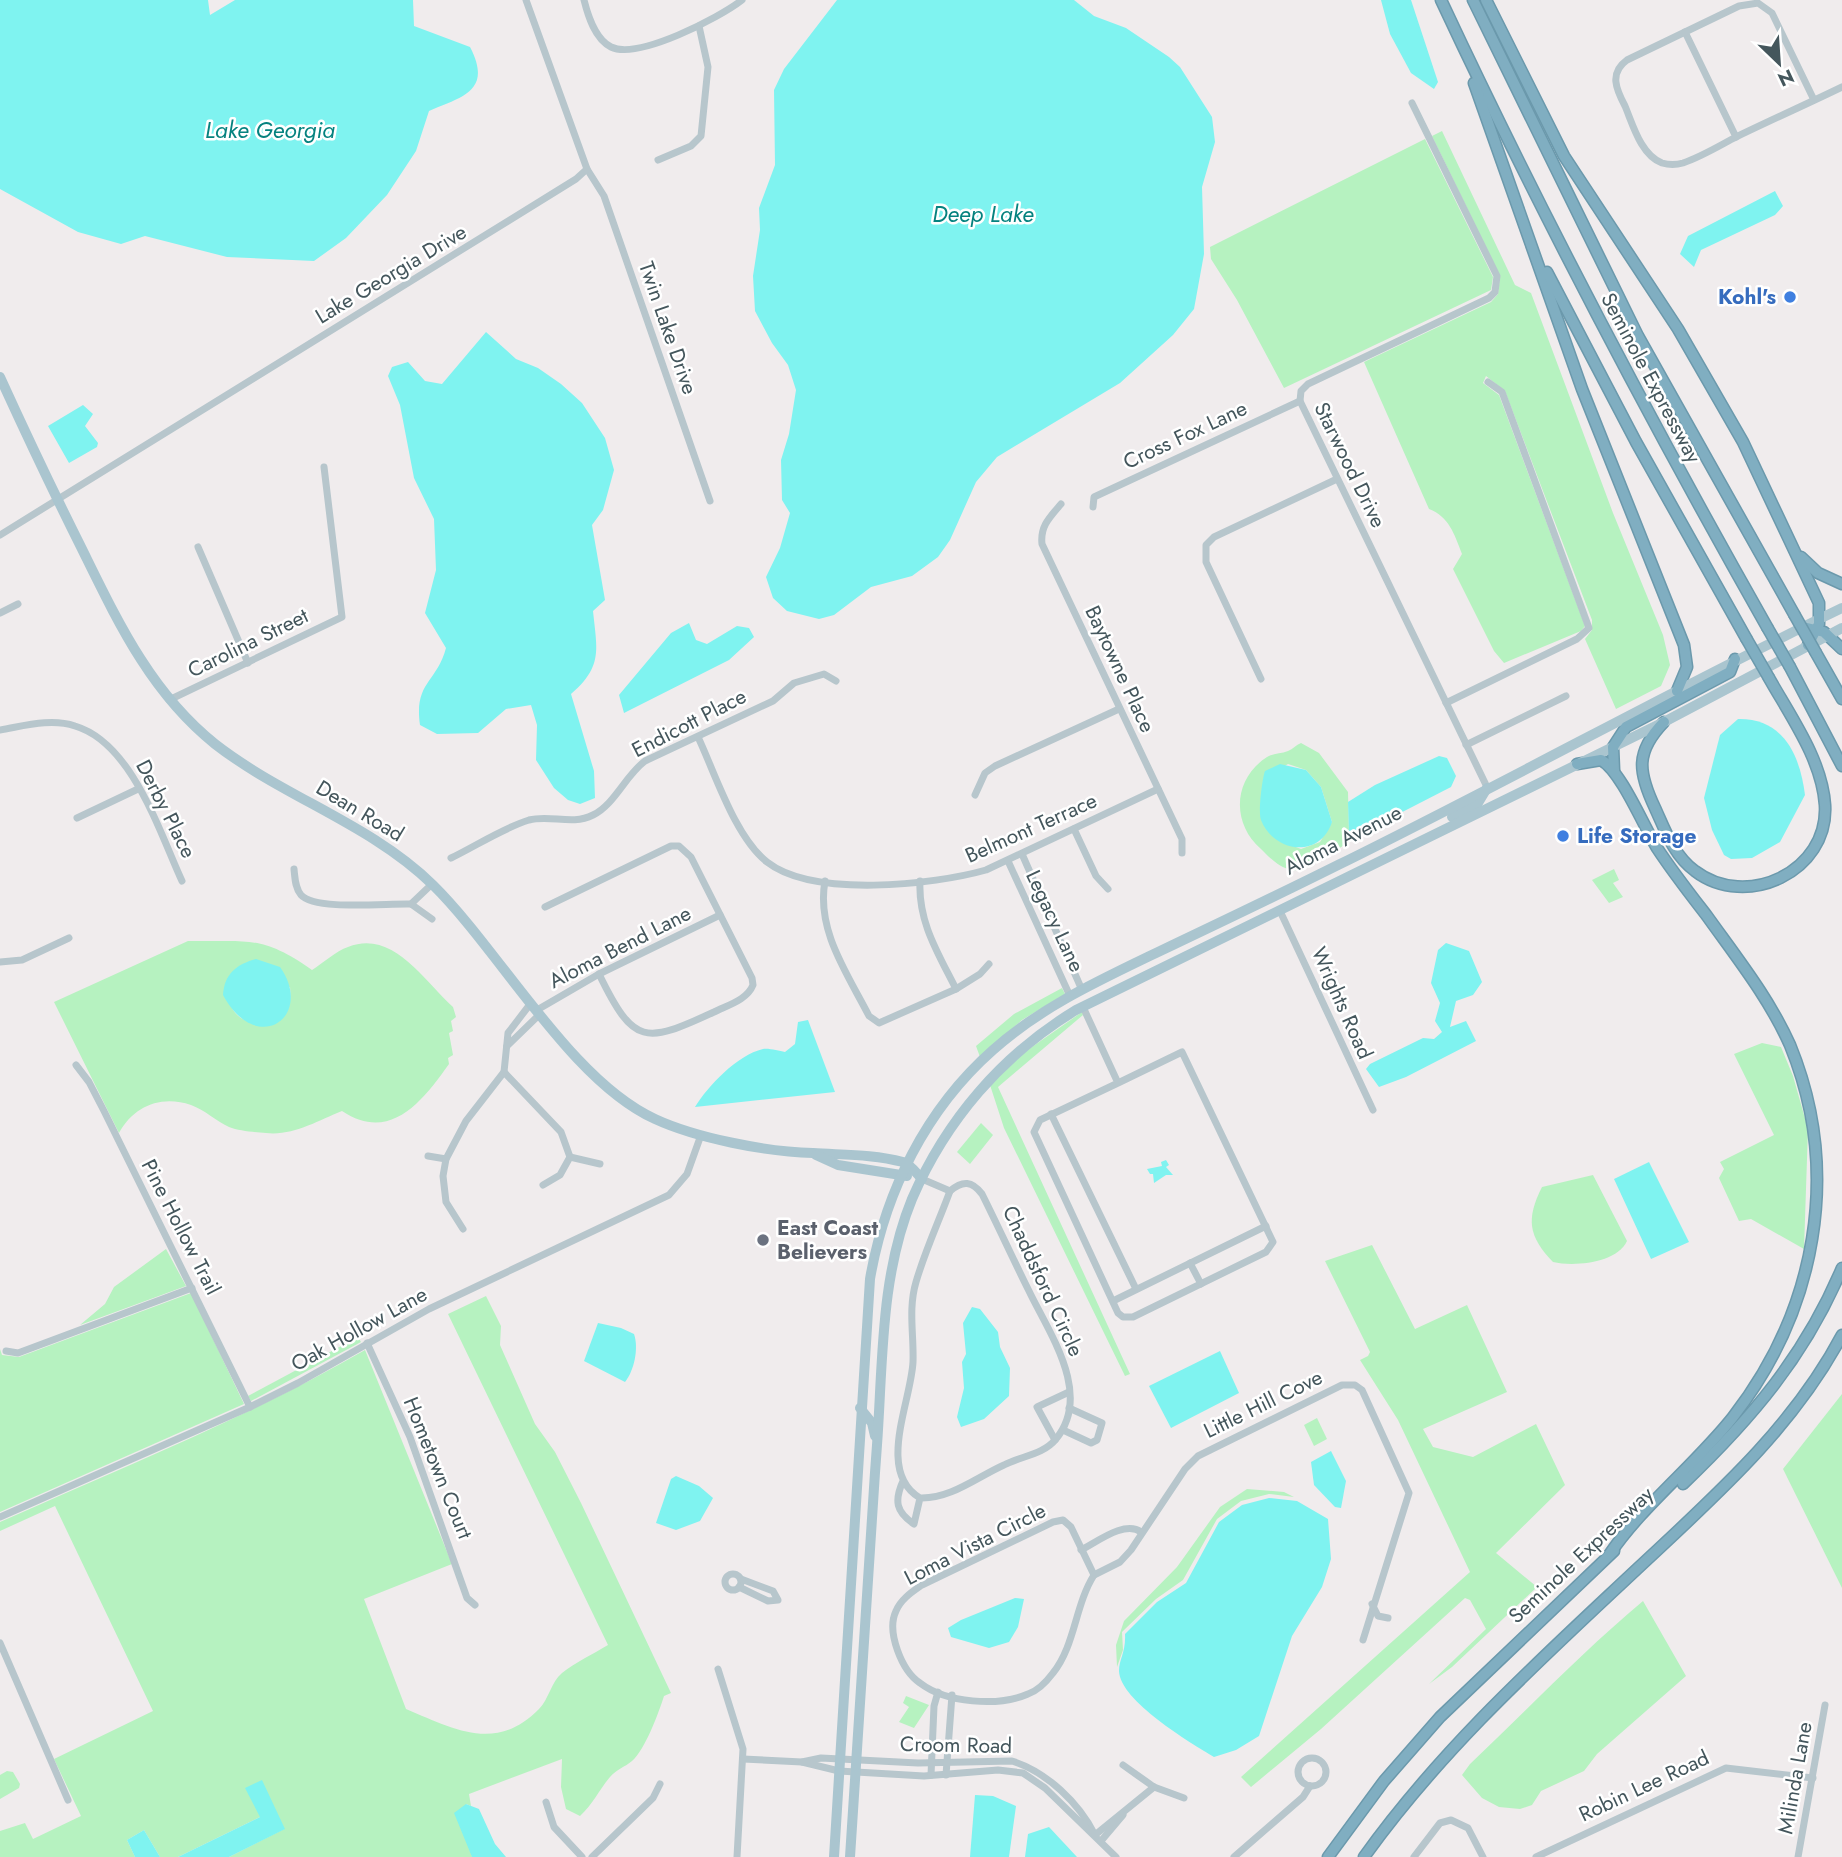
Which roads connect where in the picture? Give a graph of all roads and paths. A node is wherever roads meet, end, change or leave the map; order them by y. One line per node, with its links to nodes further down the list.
1 (526, 0): 15 (street)
2 (584, 0): 7 (street)
3 (742, 0): 7 (street)
4 (1441, 0): 9 (highway, Seminole Expressway)
5 (1473, 0): 37 (highway, Seminole Expressway, bridge)
6 (1486, 0): 28 (highway)
7 (699, 26): 14 (street)
8 (1685, 32): 11 (street); 13 (street); 13 (street)
9 (1460, 41): 16 (highway); 55 (highway, Seminole Expressway, bridge)
10 (1842, 87): 11 (street)
11 (1814, 100): 13 (street)
12 (1412, 103): 19 (street, Starwood Drive)
13 (1736, 137)
14 (658, 160)
15 (587, 169): 22 (street, Lake Georgia Drive); 23 (street, Twin Lake Drive)
16 (1531, 242): 43 (highway); 49 (highway, bridge)
17 (0, 377): 22 (main road, Dean Road)
18 (1488, 382): 47 (street)
19 (1300, 401): 21 (street, Starwood Drive); 25 (street, Cross Fox Lane)
20 (324, 467): 40 (street, Carolina Street)
21 (1337, 479): 41 (street); 47 (street, Starwood Drive)
22 (58, 500): 26 (street, Lake Georgia Drive); 46 (main road, Dean Road)
23 (710, 501)
24 (1062, 504): 48 (street, Baytowne Place)
25 (1093, 507)
26 (0, 535)
27 (198, 547): 40 (street)
28 (1796, 552): 29 (highway); 33 (highway)
29 (1842, 584)
30 (18, 604): 32 (street)
31 (1842, 608): 33 (main road)
32 (0, 613)
33 (1818, 624): 34 (highway); 36 (highway); 37 (highway)
34 (1803, 627): 39 (main road, Aloma Avenue)
35 (1842, 628): 36 (main road, Aloma Avenue)
36 (1828, 635): 37 (main road, Aloma Avenue); 38 (highway)
37 (1812, 649): 45 (highway, Seminole Expressway); 49 (main road, Aloma Avenue)
38 (1842, 649)
39 (1735, 659): 43 (main road, Aloma Avenue); 53 (highway)
40 (248, 663): 46 (street, Carolina Street)
41 (1261, 678)
42 (836, 681): 51 (street, Endicott Place)
43 (1677, 691): 57 (main road, Aloma Avenue)
44 (1566, 696): 52 (street)
45 (1842, 699)
46 (169, 700): 72 (main road, Dean Road)
47 (1446, 703): 52 (street, Starwood Drive)
48 (1119, 709): 59 (street, Baytowne Place); 60 (street)
49 (1664, 722): 53 (main road, Aloma Avenue)
50 (0, 730): 58 (street, Derby Place)
51 (698, 737): 66 (street, Endicott Place); 70 (street, Belmont Terrace)
52 (1466, 745): 57 (street, Starwood Drive)
53 (1613, 747): 54 (main road, Aloma Avenue); 56 (highway)
54 (1577, 764): 56 (highway); 65 (main road, Aloma Avenue)
55 (1842, 766)
56 (1614, 770): 131 (highway)
57 (1487, 787): 65 (main road); 73 (main road, Aloma Avenue)
58 (138, 789): 61 (street); 69 (street, Derby Place)
59 (1158, 789): 62 (street, Belmont Terrace); 63 (street, Baytowne Place)
60 (975, 795)
61 (77, 818)
62 (1074, 829): 64 (street, Belmont Terrace); 74 (street)
63 (1182, 853)
64 (1023, 854): 67 (street, Belmont Terrace); 86 (street, Legacy Lane)
65 (1390, 857): 77 (main road, Aloma Avenue)
66 (452, 858)
67 (1008, 861): 71 (street, Belmont Terrace); 87 (street, Legacy Lane)
68 (294, 869): 75 (street)
69 (182, 881)
70 (825, 881): 71 (street, Belmont Terrace); 85 (street)
71 (920, 881): 85 (street)
72 (432, 884): 75 (street); 89 (main road, Dean Road)
73 (1295, 886): 77 (main road); 84 (main road, Aloma Avenue)
74 (1108, 889)
75 (411, 904): 79 (street)
76 (545, 907): 78 (street)
77 (1280, 911): 88 (main road, Aloma Avenue); 95 (street, Wrights Road)
78 (720, 915): 83 (street, Aloma Bend Lane); 83 (street)
79 (432, 919)
80 (69, 938): 81 (street)
81 (0, 962)
82 (989, 964): 85 (street)
83 (599, 974): 89 (street, Aloma Bend Lane)
84 (1109, 976): 86 (main road, Aloma Avenue); 88 (main road)
85 (957, 989)
86 (1082, 990): 87 (main road, Aloma Avenue); 90 (main road)
87 (1070, 996): 102 (main road, Aloma Avenue)
88 (1083, 1007): 90 (main road, Aloma Avenue); 94 (street)
89 (536, 1009): 91 (street, Aloma Bend Lane); 91 (street, Aloma Bend Lane); 97 (main road, Dean Road)
90 (1059, 1021): 105 (main road, Aloma Avenue)
91 (506, 1046): 93 (street, Aloma Bend Lane)
92 (76, 1065): 113 (street, Pine Hollow Trail)
93 (504, 1072): 100 (street); 101 (street)
94 (1118, 1083): 96 (street); 108 (street)
95 (1373, 1110)
96 (1051, 1114): 114 (street); 115 (street)
97 (701, 1135): 98 (main road, Dean Road); 117 (street, Oak Hollow Lane)
98 (813, 1153): 102 (main road, Dean Road); 104 (main road, Dean Road)
99 (428, 1156): 101 (street)
100 (570, 1157): 103 (street); 106 (street)
101 (446, 1159): 109 (street)
102 (907, 1163): 104 (main road, Aloma Avenue); 105 (main road)
103 (600, 1164)
104 (901, 1175): 105 (main road, Dean Road); 121 (main road, Aloma Avenue)
105 (922, 1179): 107 (street, Chaddsford Circle); 125 (main road, Aloma Avenue)
106 (543, 1185)
107 (950, 1191): 119 (street, Chaddsford Circle); 126 (street)
108 (1266, 1226): 110 (street); 112 (street)
109 (463, 1229)
110 (1190, 1263): 112 (street); 114 (street)
111 (1842, 1269): 131 (highway, Seminole Expressway)
112 (1201, 1284): 115 (street)
113 (192, 1288): 118 (street); 120 (street, Pine Hollow Trail)
114 (1136, 1289): 115 (street)
115 (1113, 1301)
116 (1842, 1335): 173 (highway)
117 (367, 1343): 120 (street, Oak Hollow Lane); 136 (street, Hometown Court)
118 (6, 1351)
119 (1069, 1392): 122 (street, Chaddsford Circle); 124 (street)
120 (250, 1407): 128 (street, Oak Hollow Lane)
121 (860, 1408): 125 (main road); 147 (main road, Aloma Avenue)
122 (1069, 1408): 123 (street, Chaddsford Circle); 123 (street)
123 (1063, 1430): 124 (street, Chaddsford Circle)
124 (1055, 1440): 127 (street, Chaddsford Circle)
125 (877, 1443): 148 (main road, Aloma Avenue)
126 (903, 1481): 127 (street); 127 (street)
127 (920, 1498)
128 (0, 1517)
129 (1141, 1532): 130 (street); 132 (street, Little Hill Cove); 135 (street, Little Hill Cove)
130 (1082, 1550): 132 (street, Loma Vista Circle); 141 (street, Loma Vista Circle)
131 (1609, 1555): 172 (highway, Seminole Expressway)
132 (1094, 1576): 142 (street, Loma Vista Circle)
133 (763, 1587): 134 (street); 134 (street); 134 (street)
134 (758, 1597)
135 (1372, 1604): 137 (street); 138 (street, Little Hill Cove)
136 (475, 1605)
137 (1388, 1618)
138 (1363, 1640)
139 (0, 1643): 162 (street)
140 (718, 1670): 146 (street)
141 (938, 1692): 142 (street, Loma Vista Circle); 144 (street)
142 (952, 1696): 145 (street)
143 (1825, 1705): 157 (street, Milinda Lane)
144 (934, 1733): 145 (street); 150 (street)
145 (949, 1734): 151 (street)
146 (743, 1759): 149 (street); 167 (street)
147 (840, 1759): 148 (street, Croom Road); 149 (street, Croom Road); 153 (main road, Aloma Avenue)
148 (856, 1760): 150 (street, Croom Road); 154 (main road, Aloma Avenue)
149 (802, 1762): 153 (street, Croom Road)
150 (932, 1763): 151 (street, Croom Road); 155 (street)
151 (946, 1763): 156 (street); 164 (street, Croom Road)
152 (1123, 1765): 160 (street)
153 (839, 1771): 154 (street, Croom Road); 168 (main road, Aloma Avenue)
154 (855, 1772): 155 (street, Croom Road); 169 (main road, Aloma Avenue)
155 (931, 1775): 156 (street, Croom Road)
156 (946, 1775): 164 (street, Croom Road)
157 (1813, 1778): 176 (street, Robin Lee Road); 177 (street, Milinda Lane)
158 (660, 1784): 166 (street)
159 (1310, 1786): 159 (street); 171 (street)
160 (1154, 1787): 161 (street); 164 (street)
161 (1184, 1798)
162 (68, 1800)
163 (546, 1802): 165 (street)
164 (1098, 1838): 170 (street)
165 (582, 1857)
166 (592, 1857)
167 (737, 1857)
168 (834, 1857)
169 (850, 1857)
170 (1116, 1857)
171 (1234, 1857)
172 (1328, 1857)
173 (1364, 1857)
174 (1414, 1857): 175 (street)
175 (1483, 1857)
176 (1536, 1857)
177 (1798, 1857)

